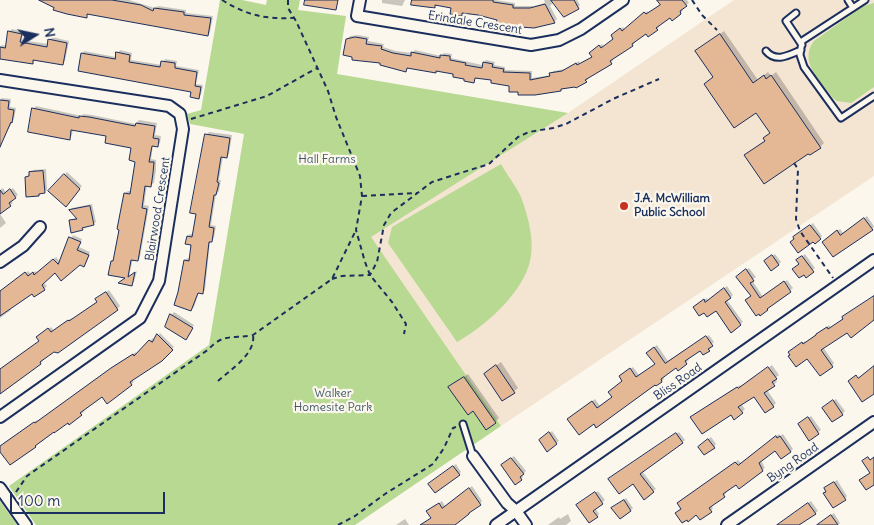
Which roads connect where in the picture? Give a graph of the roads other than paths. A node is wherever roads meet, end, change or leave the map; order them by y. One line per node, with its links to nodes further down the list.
1 (360, 0): 2 (street, Erindale Crescent)
2 (623, 0)
3 (848, 0): 5 (lane)
4 (866, 0): 5 (lane)
5 (853, 8): 7 (lane)
6 (796, 14): 7 (lane)
7 (801, 47): 8 (lane); 10 (lane)
8 (766, 51)
9 (0, 80): 14 (street, Blairwood Crescent)
10 (874, 96)
11 (40, 227): 13 (street)
12 (874, 260): 19 (street, Bliss Road)
13 (0, 262)
14 (0, 417)
15 (874, 422): 23 (street, Byng Road)
16 (463, 424): 17 (lane)
17 (472, 456): 19 (street)
18 (0, 488): 20 (street)
19 (516, 511): 21 (street, Bliss Road); 22 (street)
20 (26, 525)
21 (496, 525)
22 (526, 525)
23 (727, 525)

